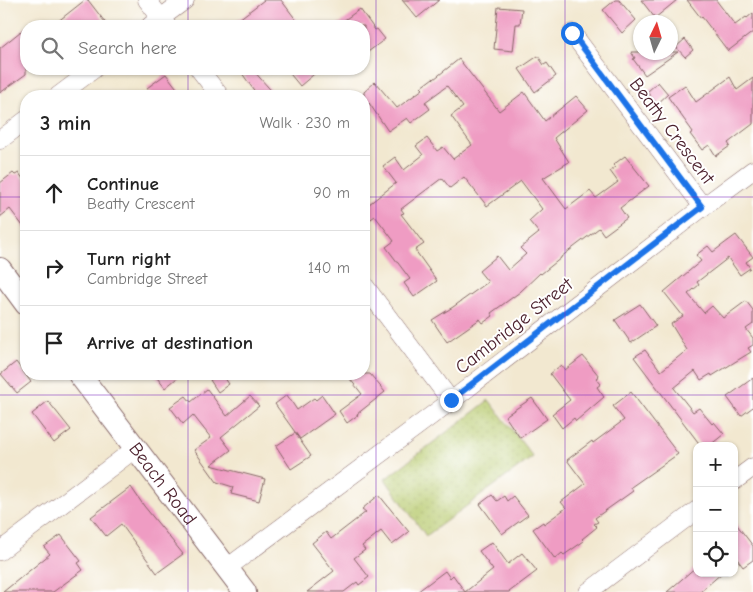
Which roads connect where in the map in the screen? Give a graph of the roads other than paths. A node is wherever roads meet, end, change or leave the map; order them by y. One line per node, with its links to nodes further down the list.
1 (147, 0): 3 (street)
2 (185, 0): 4 (street)
3 (157, 20)
4 (163, 20)
5 (572, 33): 13 (street, Beatty Crescent)
6 (86, 75): 8 (street)
7 (204, 75): 9 (street)
8 (66, 90)
9 (215, 90)
10 (20, 125): 11 (street)
11 (0, 140)
12 (753, 170): 13 (street, Cambridge Street)
13 (702, 207): 18 (street, Cambridge Street)
14 (0, 269): 16 (street)
15 (370, 293): 18 (street)
16 (20, 296)
17 (84, 380): 19 (street, Beach Road)
18 (451, 400): 24 (street, Cambridge Street)
19 (136, 448): 23 (street); 24 (street, Beach Road)
20 (753, 467): 21 (street)
21 (738, 478)
22 (693, 513): 26 (street)
23 (0, 550)
24 (227, 568): 25 (street, Beach Road)
25 (245, 592)
26 (588, 592)

